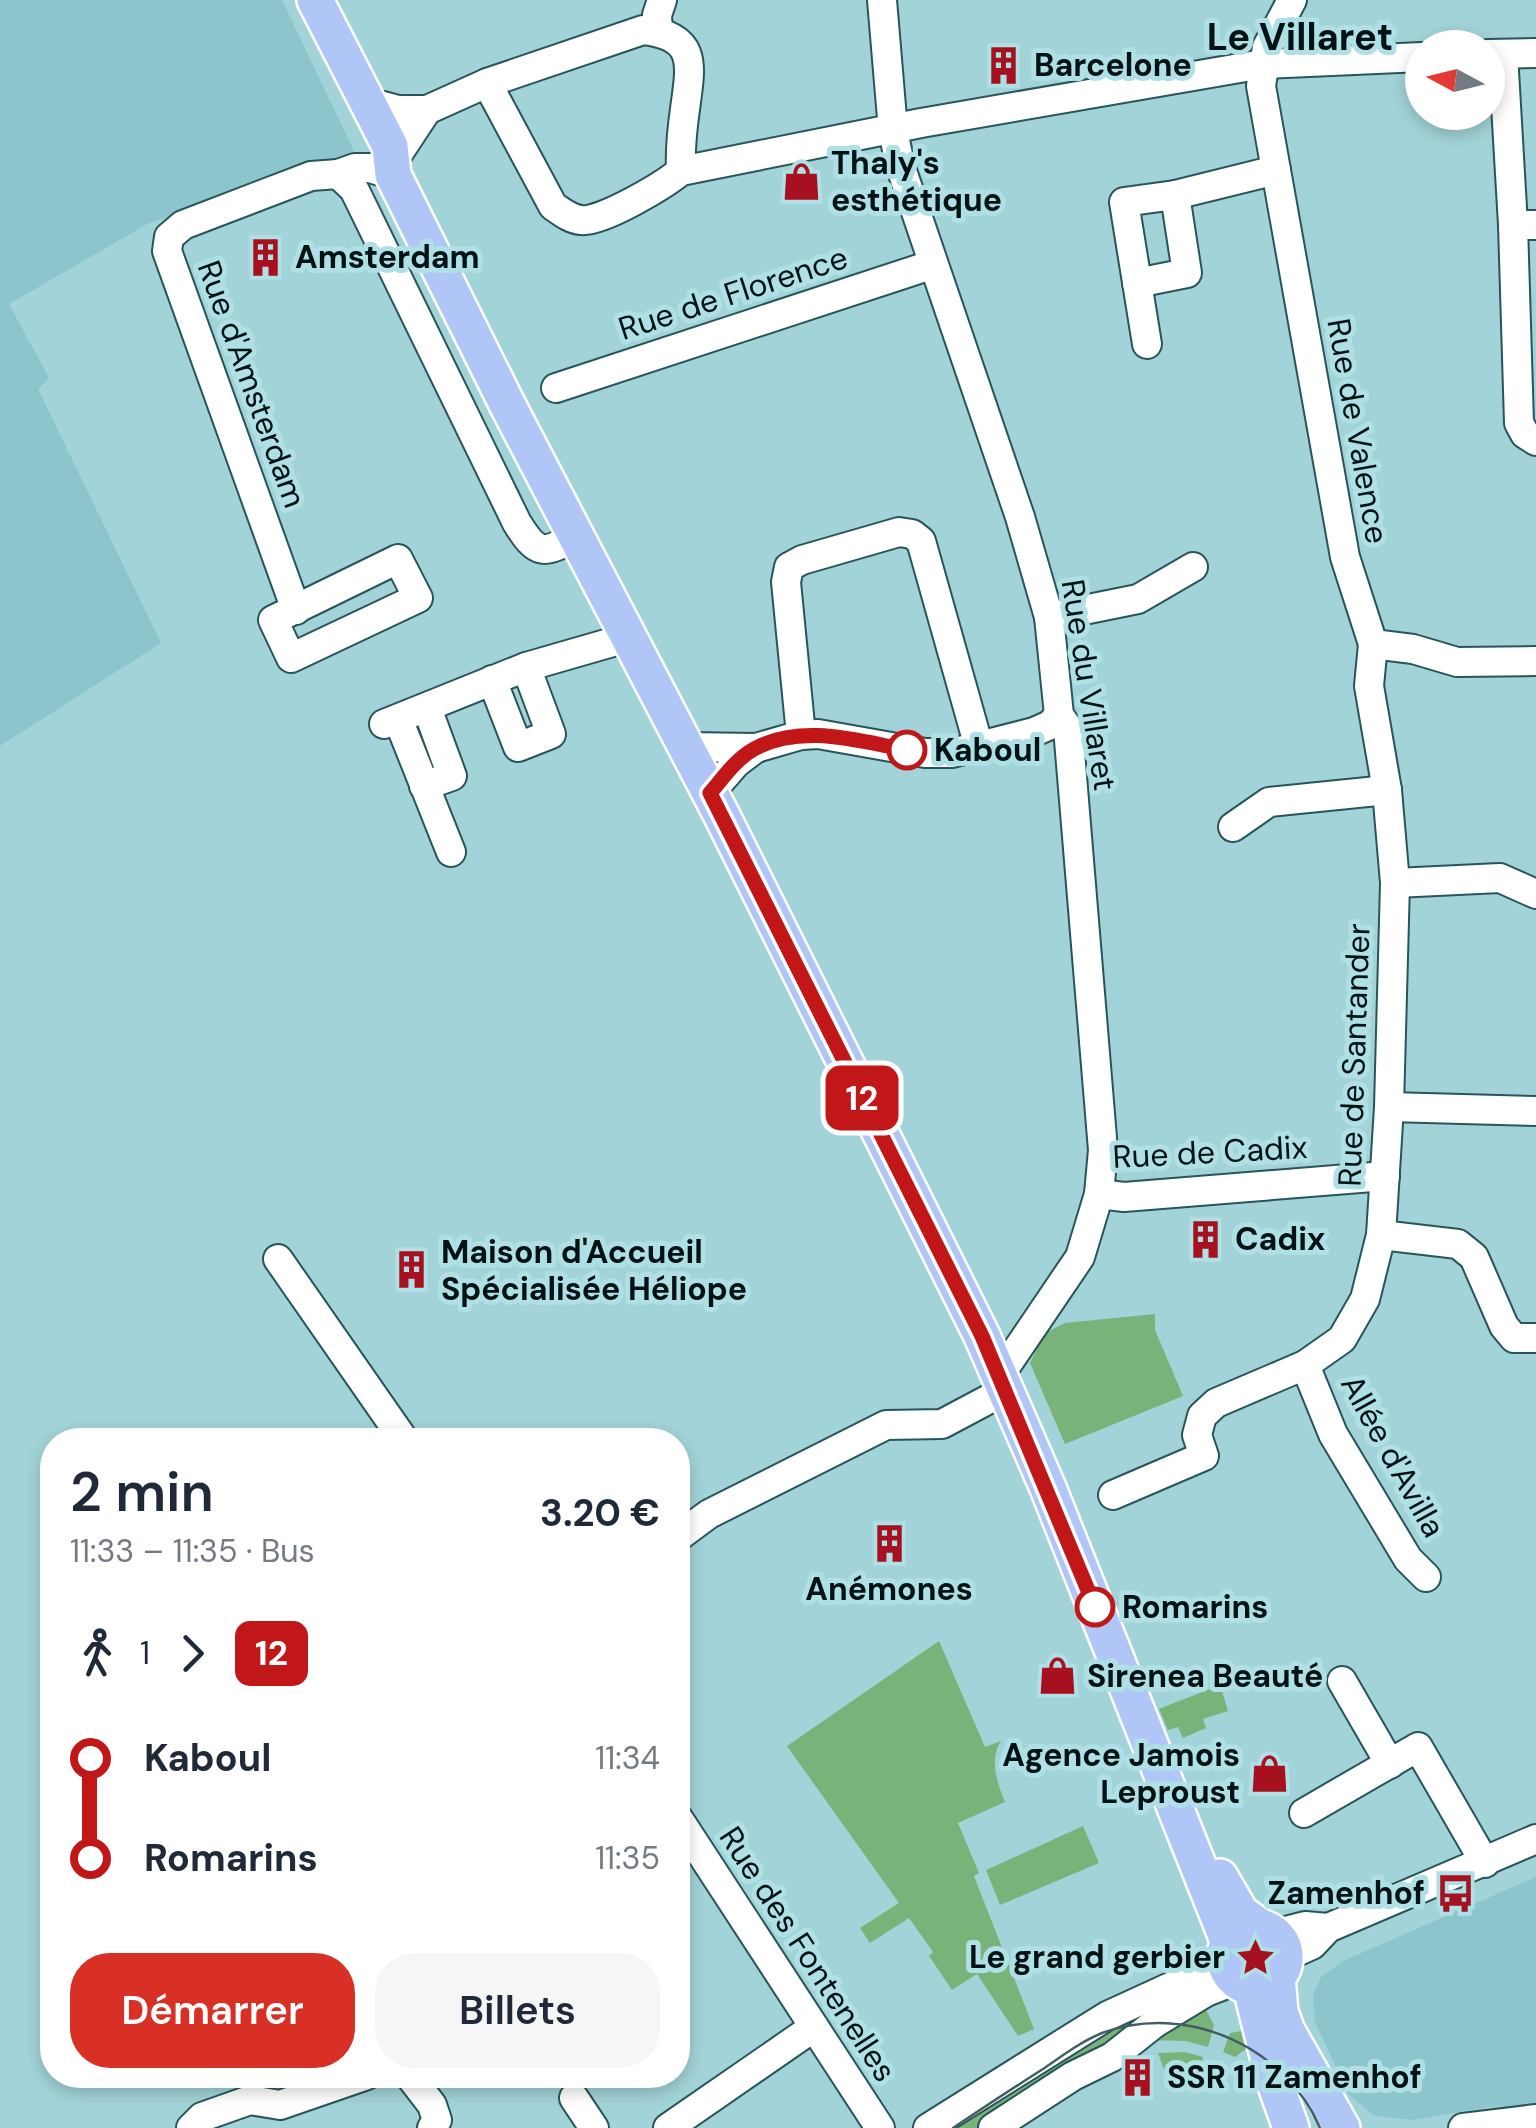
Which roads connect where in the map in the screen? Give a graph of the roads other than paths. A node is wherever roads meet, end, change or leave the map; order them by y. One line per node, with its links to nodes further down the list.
1 (291, 0): 16 (main road)
2 (314, 0): 12 (main road)
3 (662, 0): 6 (street)
4 (882, 0): 15 (street, Rue du Villaret)
5 (1292, 0): 10 (street)
6 (658, 32): 11 (street); 18 (street)
7 (1536, 53): 8 (street)
8 (1505, 54)
9 (1405, 58): 10 (street)
10 (1263, 64): 15 (street); 17 (street, Rue de Valence)
11 (487, 84): 13 (street); 18 (street)
12 (368, 102): 13 (street); 16 (main road)
13 (427, 110): 16 (street)
14 (1505, 113): 21 (street)
15 (893, 130): 18 (street); 22 (street, Rue du Villaret)
16 (393, 169): 19 (street, Rue d'Amsterdam); 27 (main road)
17 (1276, 170): 20 (street); 32 (street, Rue de Valence)
18 (680, 172)
19 (338, 174): 27 (street); 29 (street, Rue d'Amsterdam)
20 (1175, 196): 23 (street); 23 (street)
21 (1524, 225): 26 (street)
22 (931, 265): 25 (street, Rue de Florence); 30 (street, Rue du Villaret)
23 (1137, 283): 24 (street)
24 (1147, 344)
25 (556, 388)
26 (1536, 441)
27 (576, 536): 31 (main road)
28 (1193, 567): 30 (street)
29 (296, 610): 29 (street)
30 (1050, 617): 37 (street, Rue du Villaret)
31 (630, 637): 34 (street); 39 (main road)
32 (1373, 644): 33 (street); 43 (street, Rue de Santander)
33 (1536, 662)
34 (526, 667): 35 (street); 35 (street)
35 (492, 680): 36 (street)
36 (427, 708): 42 (street); 42 (street)
37 (1059, 715): 40 (street); 52 (street, Rue du Villaret)
38 (801, 735): 40 (street); 40 (street); 41 (street)
39 (686, 747): 41 (street); 44 (main road)
40 (979, 747)
41 (756, 748): 44 (street)
42 (424, 786): 46 (street)
43 (1387, 790): 45 (street); 47 (street, Rue de Santander)
44 (710, 793): 57 (main road)
45 (1233, 827)
46 (451, 852)
47 (1395, 884): 48 (street); 49 (street, Rue de Santander)
48 (1536, 894)
49 (1389, 1108): 50 (street); 51 (street, Rue de Santander)
50 (1536, 1111)
51 (1385, 1176): 52 (street, Rue de Cadix); 53 (street, Rue de Santander)
52 (1099, 1194): 57 (street, Rue du Villaret)
53 (1382, 1235): 55 (street); 56 (street, Rue de Santander)
54 (278, 1259): 58 (street)
55 (1536, 1338)
56 (1305, 1366): 59 (street, Rue de Santander); 61 (street, Allée d'Avilla)
57 (1003, 1383): 60 (street); 68 (main road)
58 (396, 1428)
59 (1113, 1495)
60 (690, 1529)
61 (1426, 1577)
62 (1342, 1681): 63 (street)
63 (1390, 1764): 64 (street); 67 (street)
64 (1304, 1814)
65 (690, 1836): 69 (street, Rue des Fontenelles)
66 (1536, 1839): 67 (street)
67 (1485, 1863): 68 (street)
68 (1255, 1958): 79 (street); 80 (street); 81 (main road); 82 (main road)
69 (814, 2026): 77 (street); 78 (street, Rue des Fontenelles)
70 (329, 2088): 74 (street)
71 (419, 2088): 75 (street)
72 (574, 2098): 76 (street)
73 (1536, 2119): 83 (street)
74 (191, 2128)
75 (432, 2128)
76 (594, 2128)
77 (668, 2128)
78 (880, 2128)
79 (928, 2128)
80 (993, 2128)
81 (1291, 2128)
82 (1342, 2128)
83 (1464, 2128)

